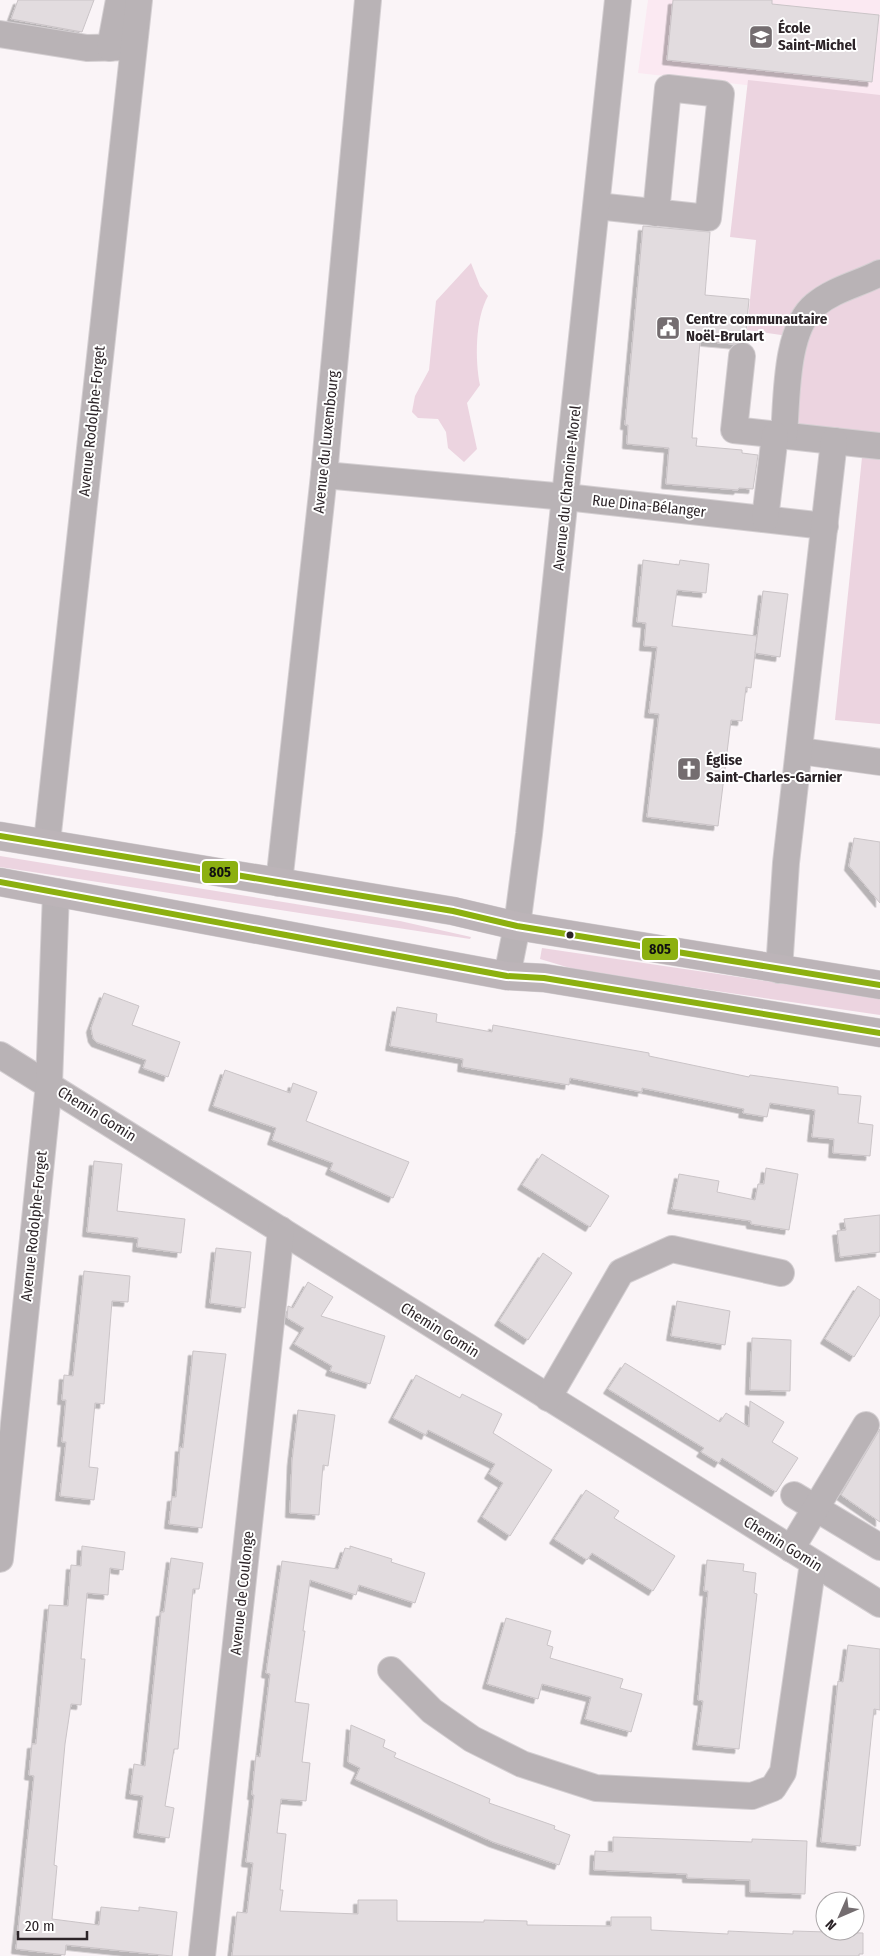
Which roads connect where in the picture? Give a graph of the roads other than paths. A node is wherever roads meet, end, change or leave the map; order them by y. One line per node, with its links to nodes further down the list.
1 (119, 0): 6 (street)
2 (138, 0): 6 (street, Avenue Rodolphe-Forget)
3 (368, 0): 14 (street, Avenue du Luxembourg)
4 (618, 0): 7 (street, Avenue du Chanoine-Morel)
5 (0, 34): 6 (street)
6 (122, 48): 21 (street, Avenue Rodolphe-Forget)
7 (597, 206): 8 (street); 15 (street, Avenue du Chanoine-Morel)
8 (656, 212): 8 (street)
9 (880, 273): 11 (street)
10 (742, 356): 11 (street)
11 (779, 435): 12 (street); 16 (street)
12 (834, 441): 13 (street); 17 (street)
13 (880, 446)
14 (324, 474): 15 (street, Rue Dina-Bélanger); 23 (street, Avenue du Luxembourg)
15 (566, 497): 16 (street, Rue Dina-Bélanger); 25 (street, Avenue du Chanoine-Morel)
16 (765, 519): 17 (street, Rue Dina-Bélanger)
17 (825, 526): 18 (street)
18 (800, 751): 19 (street); 26 (street)
19 (880, 762)
20 (0, 836): 21 (main road)
21 (47, 842): 23 (main road)
22 (0, 882): 24 (main road)
23 (279, 883): 25 (main road)
24 (56, 892): 27 (main road); 31 (street, Avenue Rodolphe-Forget)
25 (517, 926): 26 (main road); 27 (street, Avenue du Chanoine-Morel)
26 (779, 970): 28 (main road)
27 (507, 976): 29 (main road)
28 (880, 985)
29 (880, 1033)
30 (0, 1055): 31 (street, Chemin Gomin)
31 (49, 1084): 32 (street, Chemin Gomin); 40 (street, Avenue Rodolphe-Forget)
32 (281, 1230): 34 (street, Chemin Gomin); 44 (street, Avenue de Coulonge)
33 (781, 1273): 34 (street)
34 (548, 1398): 39 (street, Chemin Gomin)
35 (866, 1425): 37 (street)
36 (794, 1495): 37 (street)
37 (816, 1508): 38 (street); 39 (street)
38 (880, 1547)
39 (791, 1549): 41 (street, Chemin Gomin)
40 (0, 1559)
41 (812, 1563): 42 (street, Chemin Gomin); 43 (street)
42 (880, 1604)
43 (391, 1670)
44 (202, 1956)

